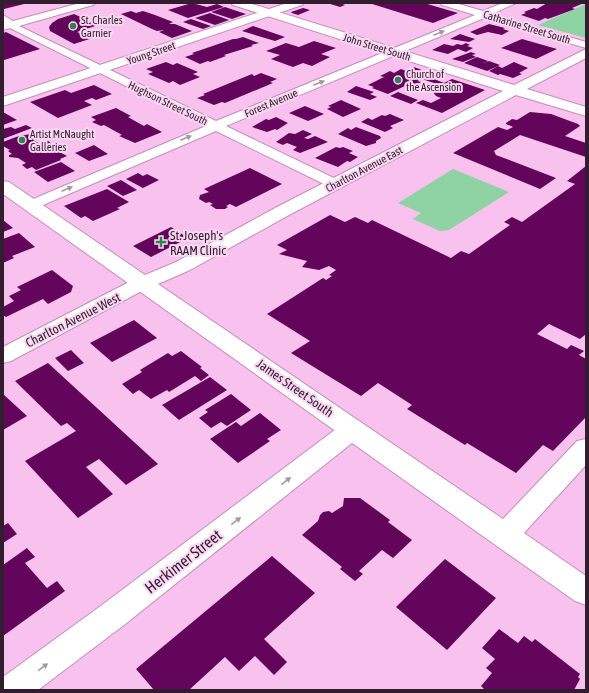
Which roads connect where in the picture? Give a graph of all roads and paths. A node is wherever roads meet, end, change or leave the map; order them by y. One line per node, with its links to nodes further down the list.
1 (90, 3): 8 (street)
2 (237, 3): 6 (main road, John Street South)
3 (298, 3): 6 (main road, Young Street)
4 (445, 3): 7 (street, Catharine Street South)
5 (511, 3): 7 (street, Forest Avenue)
6 (269, 13): 10 (main road, John Street South); 12 (main road, Young Street)
7 (485, 14): 9 (street, Catharine Street South); 10 (street, Forest Avenue, one-way to 7)
8 (6, 24): 12 (street, Hughson Street South)
9 (586, 45)
10 (393, 52): 13 (main road, John Street South); 16 (street, Forest Avenue, one-way to 10)
11 (586, 53): 13 (main road, Charlton Avenue East)
12 (100, 70): 14 (main road, Young Street); 16 (street, Hughson Street South)
13 (515, 90): 15 (main road, John Street South); 17 (main road, Charlton Avenue East)
14 (3, 102)
15 (586, 112)
16 (216, 126): 17 (street, Hughson Street South); 19 (street, Forest Avenue, one-way to 16)
17 (335, 184): 20 (main road, Charlton Avenue East)
18 (3, 186): 19 (main road, James Street South)
19 (31, 205): 20 (main road, James Street South)
20 (142, 283): 21 (main road, Charlton Avenue West); 22 (main road, James Street South)
21 (3, 356)
22 (353, 429): 24 (main road, James Street South); 26 (main road, Herkimer Street, one-way to 22)
23 (586, 448): 24 (main road)
24 (504, 536): 25 (main road, James Street South)
25 (586, 592)
26 (12, 690)

